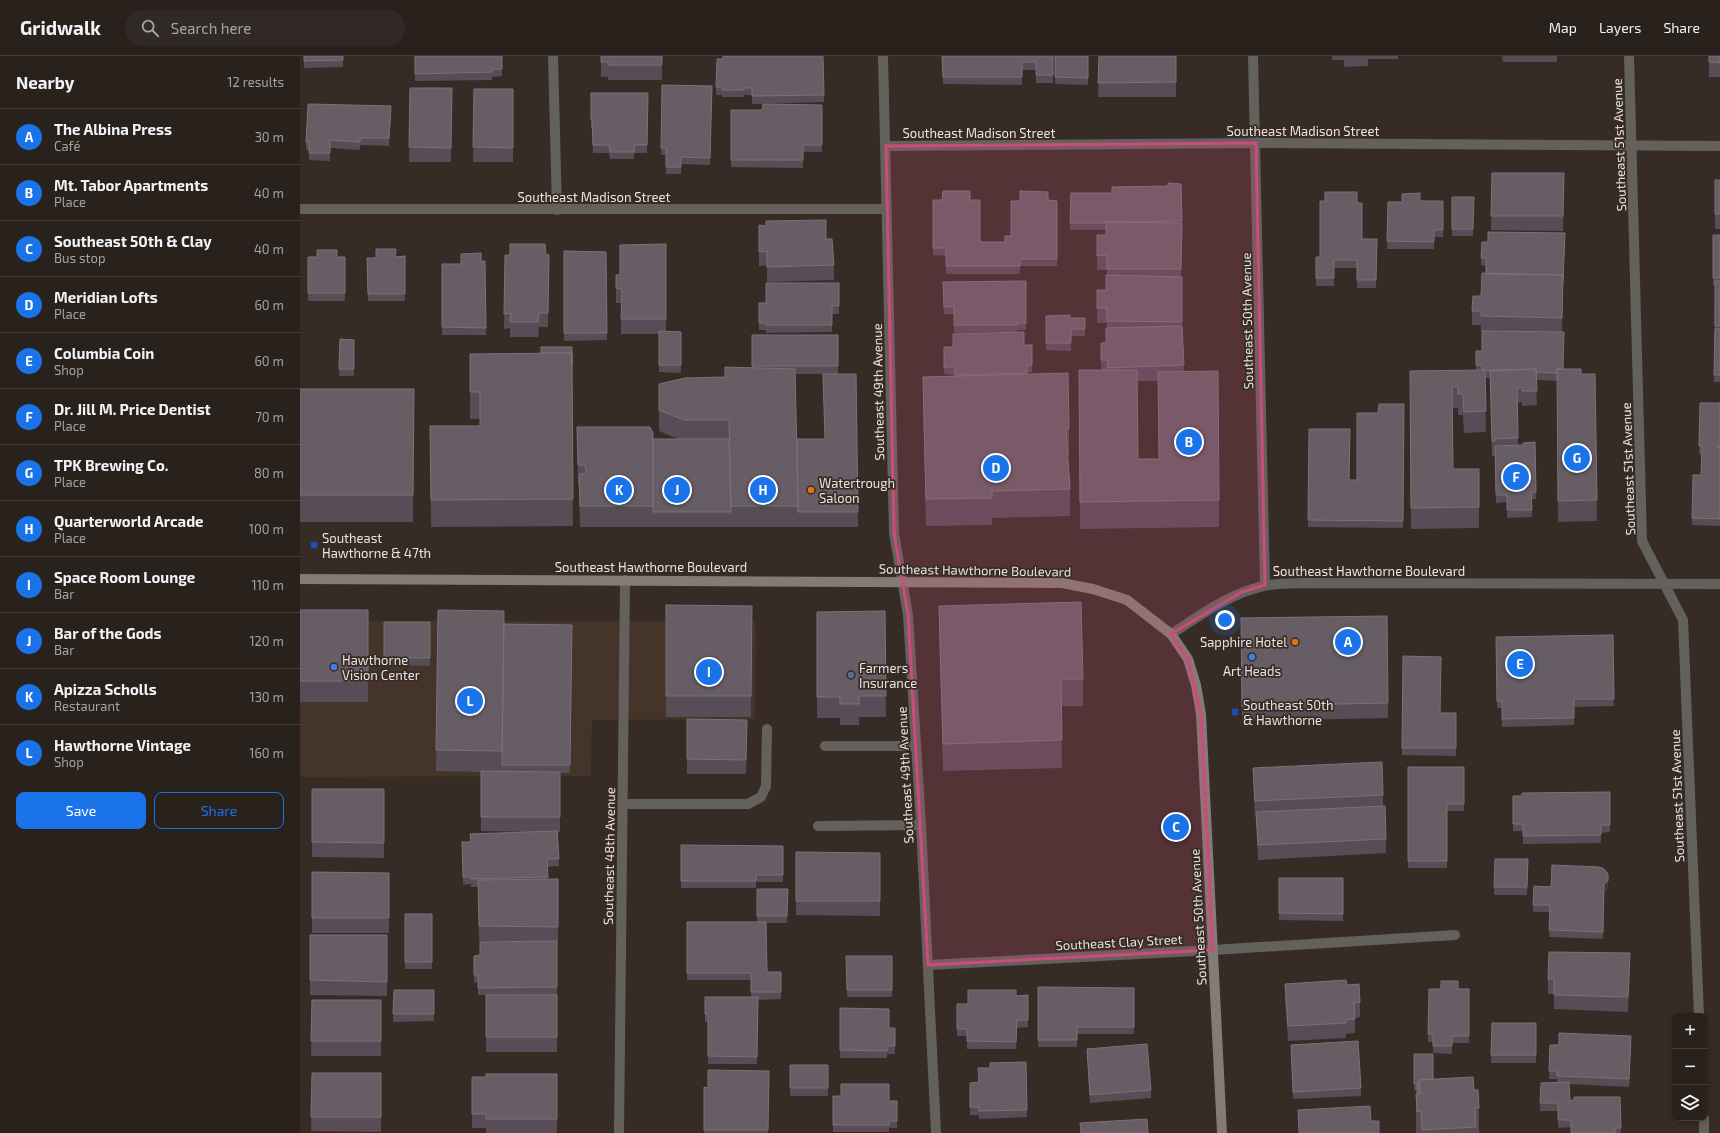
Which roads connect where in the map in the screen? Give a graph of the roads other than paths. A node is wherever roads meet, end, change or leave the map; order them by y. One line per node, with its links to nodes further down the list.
1 (553, 56): 11 (street)
2 (883, 56): 6 (street, Southeast 49th Avenue)
3 (1253, 56): 5 (street, Southeast 50th Avenue)
4 (1629, 56): 7 (street, Southeast 51st Avenue)
5 (1256, 143): 6 (street, Southeast Madison Street); 7 (street, Southeast Madison Street); 17 (street, Southeast 50th Avenue)
6 (886, 146): 10 (street, Southeast 49th Avenue)
7 (1632, 146): 8 (street, Southeast Madison Street); 15 (street, Southeast 51st Avenue)
8 (1720, 146)
9 (300, 209): 11 (street, Southeast Madison Street)
10 (888, 209): 11 (street, Southeast Madison Street); 14 (street, Southeast 49th Avenue)
11 (557, 210)
12 (300, 579): 13 (main road, Southeast Hawthorne Boulevard)
13 (625, 580): 14 (main road, Southeast Hawthorne Boulevard); 22 (street, Southeast 48th Avenue)
14 (902, 582): 18 (main road, Southeast Hawthorne Boulevard); 21 (street, Southeast 49th Avenue)
15 (1664, 584): 16 (street, Southeast Hawthorne Boulevard); 17 (street, Southeast Hawthorne Boulevard); 28 (street, Southeast 51st Avenue)
16 (1720, 584)
17 (1265, 585): 18 (street, Southeast Hawthorne Boulevard)
18 (1171, 634): 26 (main road, Southeast 50th Avenue)
19 (767, 729): 22 (street)
20 (825, 746): 21 (street)
21 (916, 746): 23 (street, Southeast 49th Avenue)
22 (623, 804): 30 (street, Southeast 48th Avenue)
23 (921, 825): 24 (street); 27 (street, Southeast 49th Avenue)
24 (818, 826)
25 (1455, 935): 26 (street, Southeast Clay Street)
26 (1213, 950): 27 (street, Southeast Clay Street); 32 (main road, Southeast 50th Avenue)
27 (928, 965): 31 (street, Southeast 49th Avenue)
28 (1699, 1013)
29 (1704, 1121): 33 (street)
30 (619, 1133)
31 (936, 1133)
32 (1222, 1133)
33 (1704, 1133)

